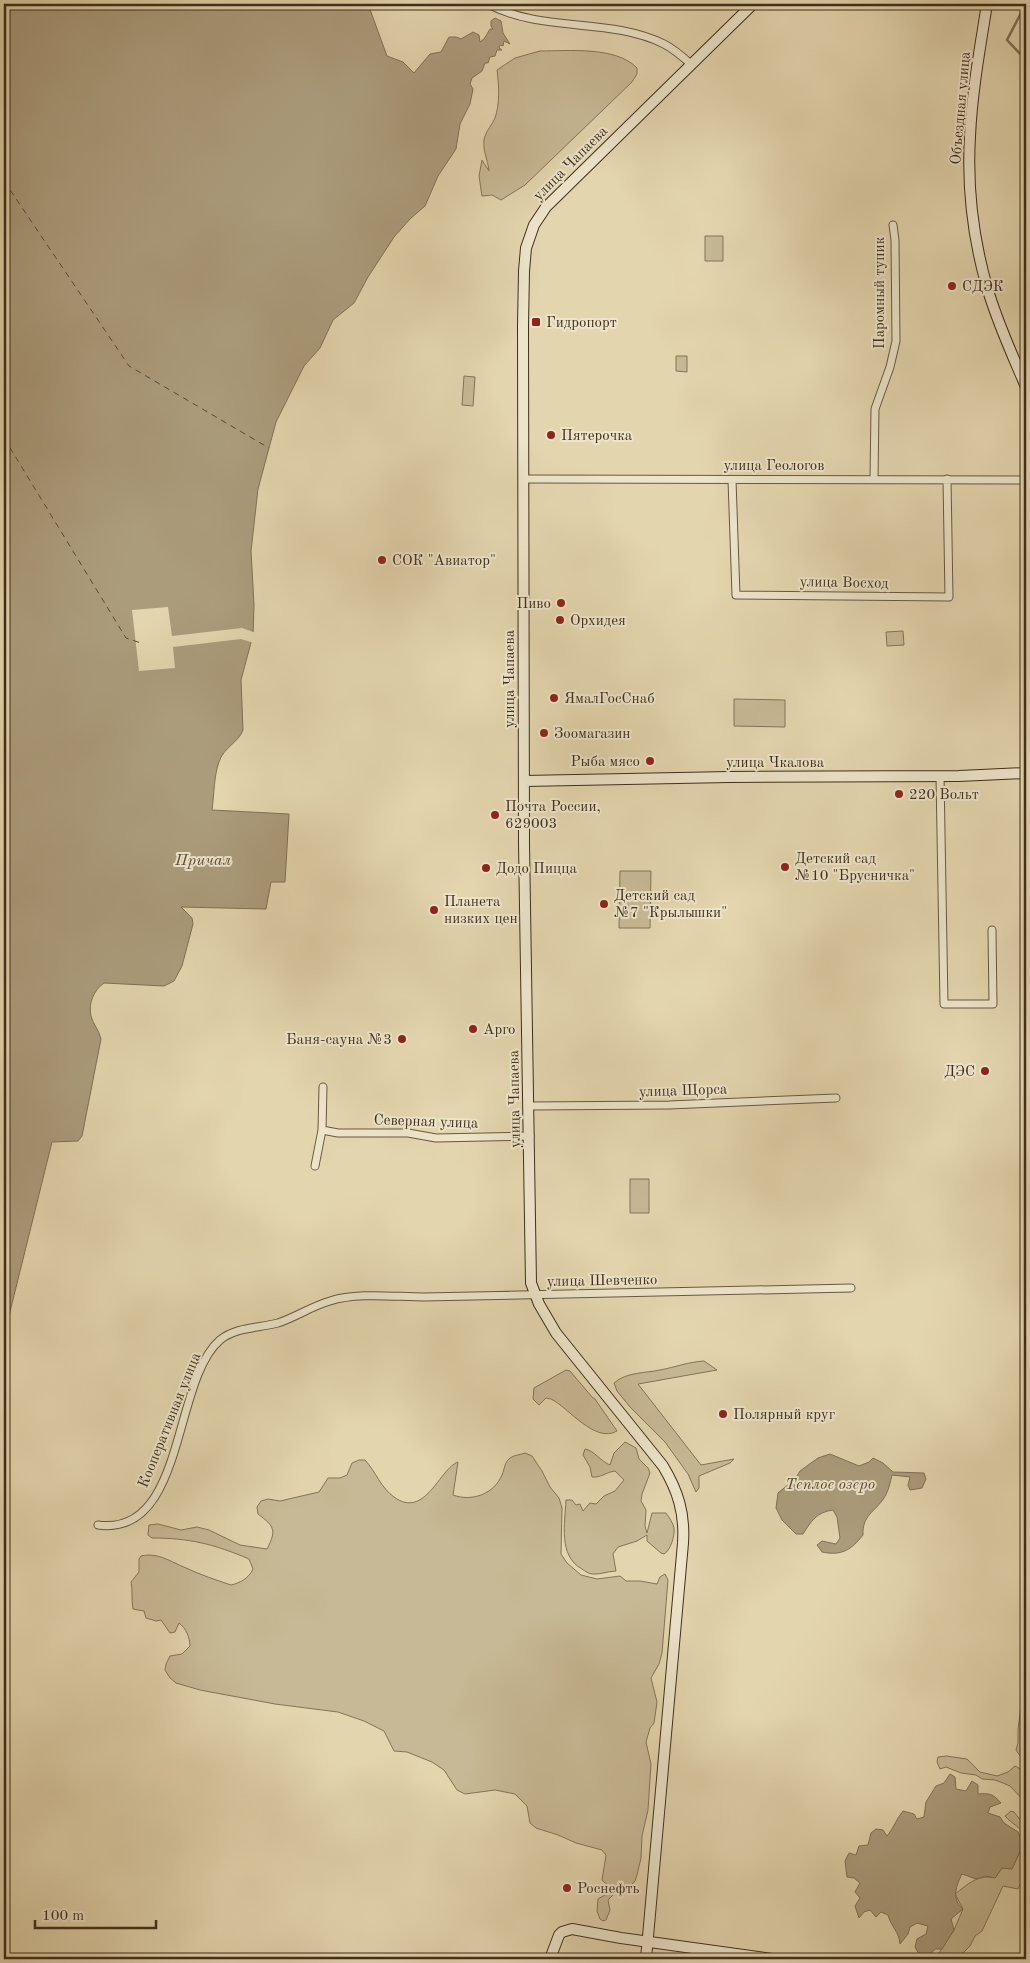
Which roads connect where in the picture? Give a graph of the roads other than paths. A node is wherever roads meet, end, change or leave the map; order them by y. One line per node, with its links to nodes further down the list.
1 (488, 4): 4 (street)
2 (753, 4): 4 (main road, улица Чапаева)
3 (987, 4): 6 (main road, Объездная улица)
4 (692, 65): 7 (main road, улица Чапаева)
5 (893, 225): 8 (street, Паромный тупик)
6 (1026, 387)
7 (523, 479): 10 (street, улица Геологов); 14 (main road, улица Чапаева)
8 (874, 479): 9 (street, улица Геологов); 10 (street, улица Геологов)
9 (948, 479): 10 (street, улица Восход); 11 (street, улица Геологов)
10 (732, 480)
11 (1026, 480)
12 (1026, 773): 13 (main road, улица Чкалова)
13 (940, 776): 14 (main road, улица Чкалова); 15 (street)
14 (524, 781): 18 (main road, улица Чапаева)
15 (992, 930)
16 (323, 1087): 19 (street)
17 (836, 1098): 18 (street, улица Щорса)
18 (530, 1106): 20 (main road, улица Чапаева)
19 (322, 1130): 20 (street, Северная улица); 21 (street)
20 (530, 1136): 23 (main road, улица Чапаева)
21 (315, 1166)
22 (851, 1288): 23 (street, улица Шевченко)
23 (534, 1295): 24 (street, улица Шевченко); 26 (main road, улица Чапаева)
24 (353, 1297): 25 (street, Кооперативная улица)
25 (98, 1526)
26 (647, 1941): 27 (main road); 28 (main road, улица Чапаева); 29 (main road)
27 (550, 1959)
28 (646, 1959)
29 (772, 1959)

